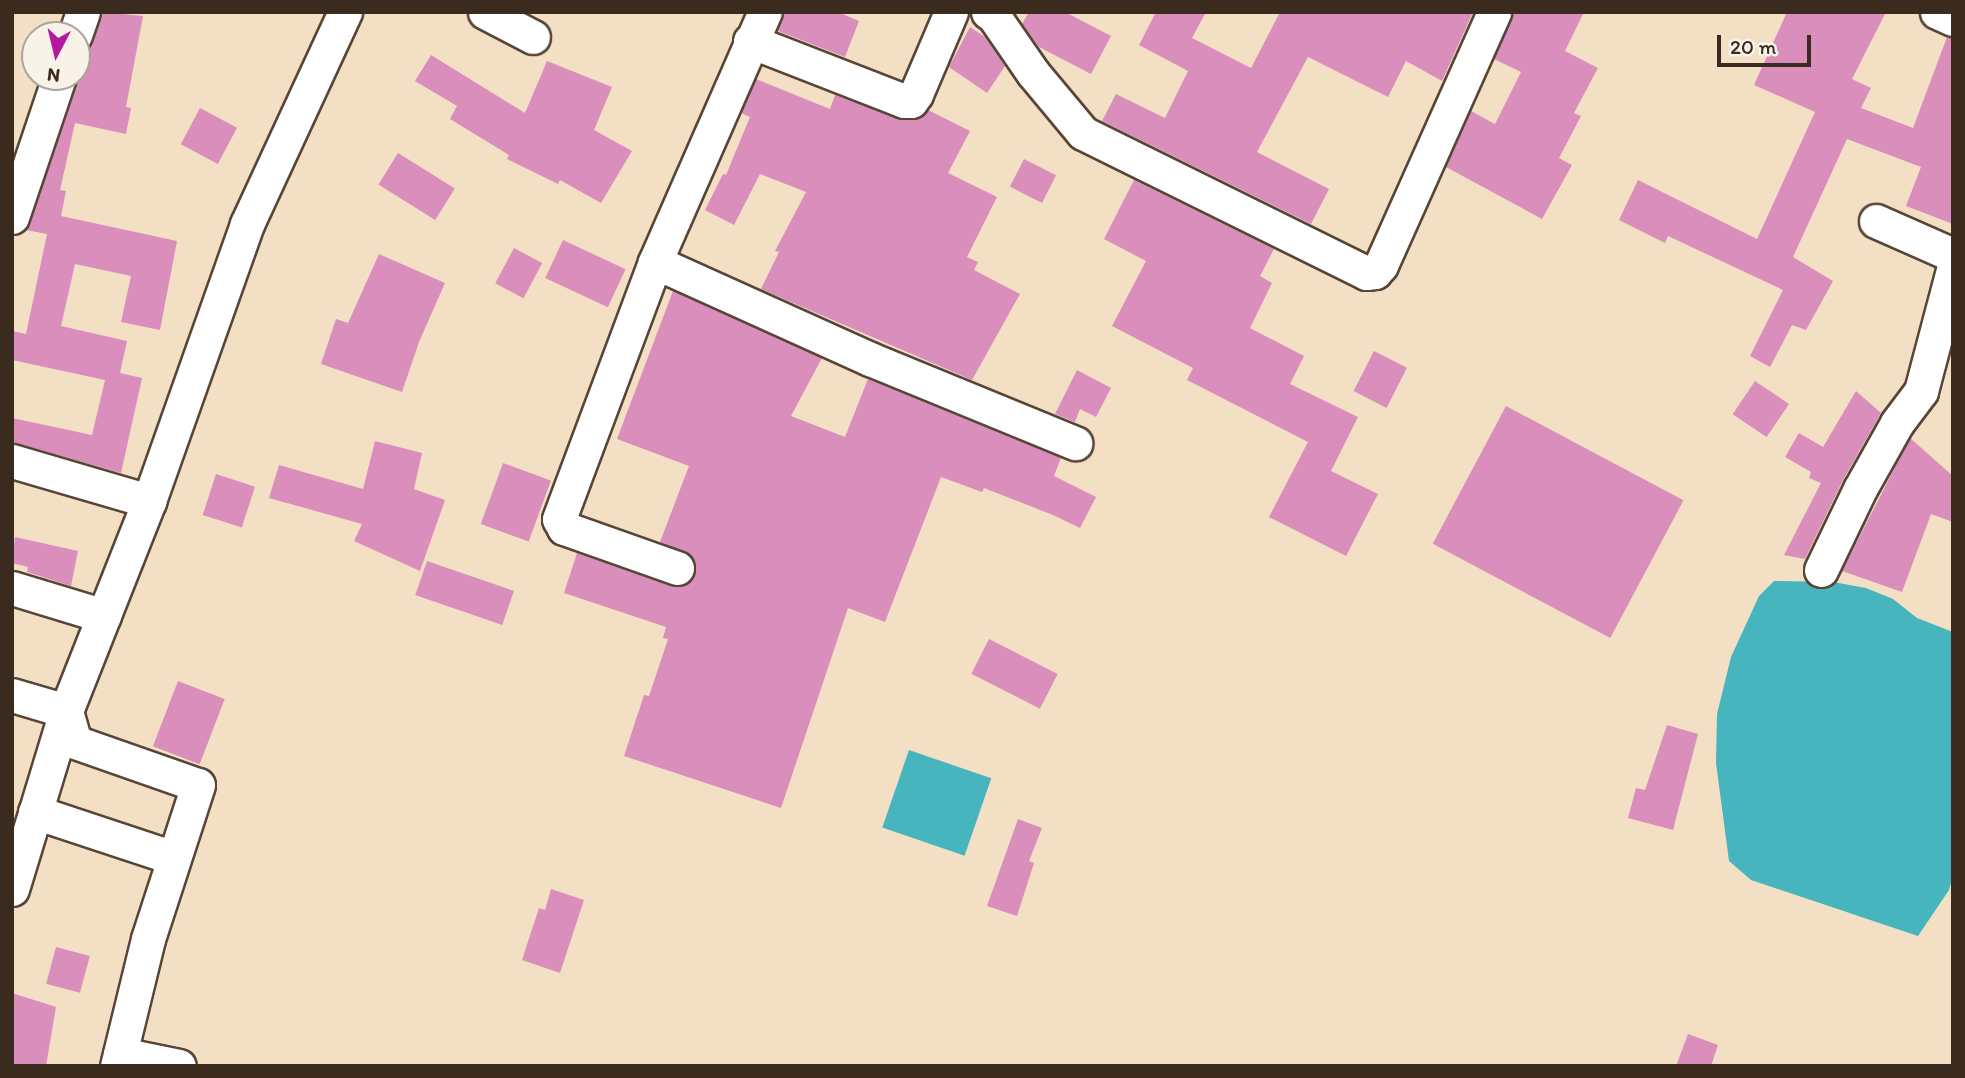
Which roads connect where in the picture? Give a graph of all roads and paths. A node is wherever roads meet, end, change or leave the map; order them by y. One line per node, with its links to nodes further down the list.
1 (345, 12): 20 (street)
2 (485, 12): 9 (street)
3 (765, 12): 10 (street)
4 (951, 12): 10 (street)
5 (988, 12): 6 (street)
6 (1494, 12)
7 (1937, 12): 8 (street)
8 (1953, 19)
9 (533, 37)
10 (750, 41): 15 (street)
11 (54, 91): 12 (street)
12 (12, 217)
13 (1875, 221): 14 (street)
14 (1953, 255)
15 (656, 262): 18 (street); 21 (street)
16 (1953, 270): 17 (street)
17 (1943, 341): 22 (street)
18 (1074, 443)
19 (12, 461): 20 (street)
20 (149, 501): 24 (street)
21 (677, 568)
22 (1821, 570)
23 (12, 588): 24 (street)
24 (104, 616): 26 (street)
25 (12, 695): 26 (street)
26 (65, 711): 27 (street); 28 (street)
27 (35, 812): 28 (street); 29 (street)
28 (174, 858): 30 (street)
29 (14, 877)
30 (119, 1060): 31 (street)
31 (178, 1066)

